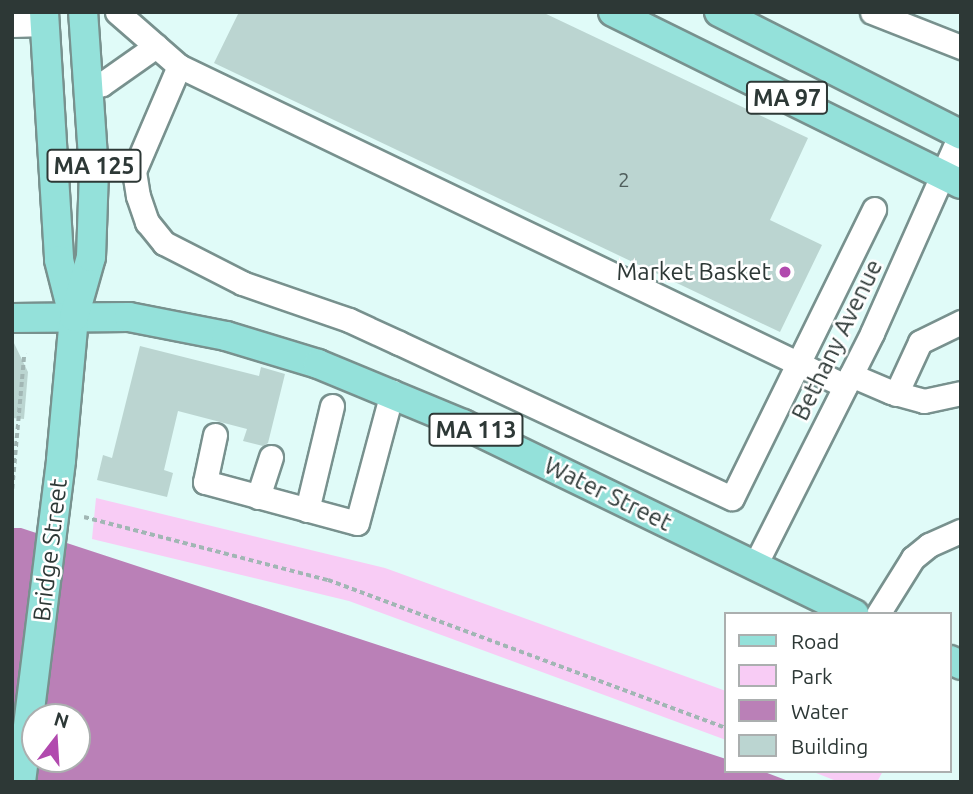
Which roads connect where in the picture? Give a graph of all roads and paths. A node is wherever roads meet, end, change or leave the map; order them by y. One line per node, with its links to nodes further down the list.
1 (83, 12): 11 (main road, MA 125)
2 (117, 12): 8 (street)
3 (613, 12): 13 (main road, MA 97)
4 (719, 12): 12 (main road, MA 97)
5 (873, 12): 9 (street)
6 (44, 18): 7 (street); 15 (main road, MA 125)
7 (12, 25)
8 (156, 46): 10 (street); 11 (street)
9 (961, 47)
10 (179, 66): 19 (street); 19 (street)
11 (87, 87): 15 (main road, MA 125)
12 (960, 135): 13 (street, Bethany Avenue)
13 (953, 180): 20 (street, Bethany Avenue)
14 (874, 209): 19 (street)
15 (74, 317): 16 (main road, MA 113); 21 (main road, Water Street / MA 113); 36 (main road, Bridge Street / MA 125)
16 (12, 318)
17 (961, 322): 23 (street)
18 (24, 354): 27 (path)
19 (799, 364): 20 (street)
20 (848, 380): 23 (street); 32 (street, Bethany Avenue)
21 (392, 392): 29 (street); 32 (main road, Water Street / MA 113)
22 (961, 393): 23 (street)
23 (896, 394)
24 (332, 406): 29 (street)
25 (215, 435): 28 (street)
26 (271, 457): 28 (street)
27 (12, 489)
28 (258, 497): 29 (street)
29 (307, 510)
30 (84, 517): 35 (path)
31 (961, 531): 34 (street)
32 (755, 565): 33 (main road, Water Street / MA 113)
33 (850, 612)
34 (879, 612)
35 (724, 727)
36 (21, 782)

